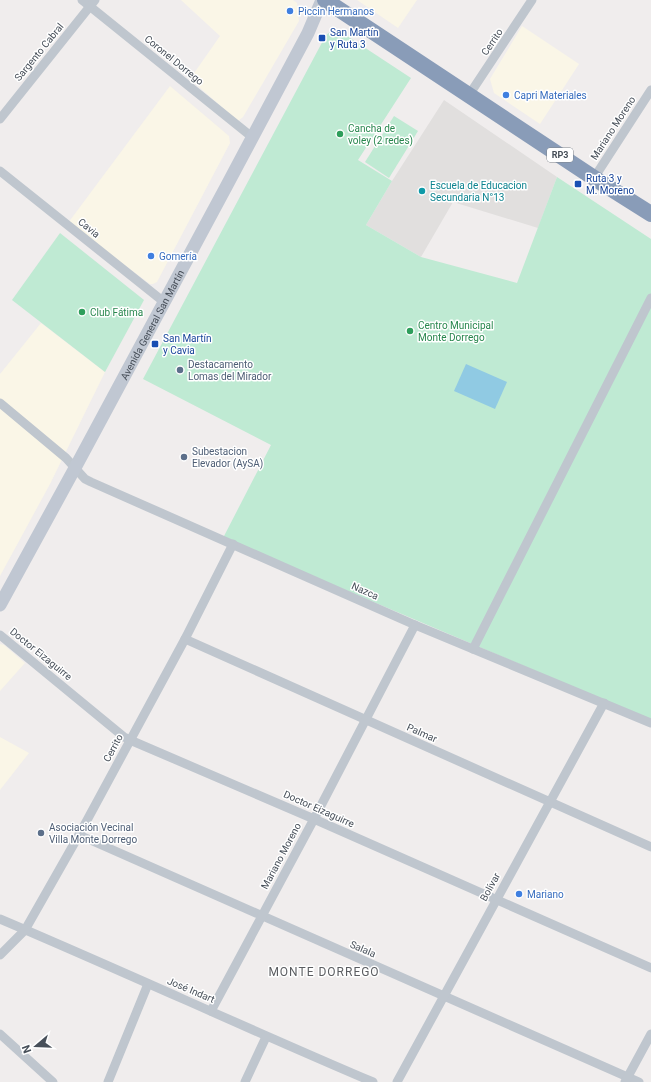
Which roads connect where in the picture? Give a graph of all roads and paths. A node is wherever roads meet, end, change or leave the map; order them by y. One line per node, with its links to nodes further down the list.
1 (82, 0): 4 (street, Coronel Dorrego)
2 (323, 0): 6 (highway, RP3); 8 (main road, Avenida General San Martín)
3 (532, 0): 6 (street, Cerrito)
4 (92, 3): 7 (street, Sargento Cabral); 8 (street, Coronel Dorrego)
5 (651, 90): 10 (street, Mariano Moreno)
6 (469, 95): 10 (highway, RP3)
7 (0, 119)
8 (252, 138): 13 (main road, Avenida General San Martín)
9 (0, 171): 13 (street, Cavia)
10 (594, 178): 11 (highway, RP3)
11 (651, 214)
12 (651, 298): 21 (street)
13 (164, 302): 15 (main road, Avenida General San Martín)
14 (0, 403): 15 (street, Nazca)
15 (75, 468): 16 (street, Nazca); 17 (main road, Avenida General San Martín)
16 (233, 544): 18 (street, Nazca); 20 (street, Cerrito)
17 (0, 605)
18 (415, 625): 21 (street, Nazca); 23 (street, Mariano Moreno)
19 (0, 635): 25 (street, Doctor Eizaguirre)
20 (185, 639): 23 (street, Palmar); 25 (street, Cerrito)
21 (473, 649): 22 (street, Nazca)
22 (604, 703): 24 (street, Nazca); 26 (street, Bolívar)
23 (365, 720): 26 (street, Palmar); 27 (street, Mariano Moreno)
24 (651, 723)
25 (130, 740): 27 (street, Doctor Eizaguirre); 28 (street, Cerrito)
26 (550, 802): 29 (street, Palmar); 30 (street, Bolívar)
27 (314, 819): 30 (street, Doctor Eizaguirre); 31 (street, Mariano Moreno)
28 (79, 835): 31 (street, Salala); 33 (street, Cerrito)
29 (651, 847)
30 (496, 900): 35 (street, Doctor Eizaguirre); 37 (street, Bolívar)
31 (261, 916): 37 (street, Salala); 38 (street, Mariano Moreno)
32 (0, 919): 33 (street, José Indart)
33 (25, 930): 34 (street, Cerrito); 36 (street, José Indart)
34 (0, 955)
35 (651, 968)
36 (148, 984): 38 (street, José Indart); 44 (street)
37 (444, 996): 42 (street, Salala); 47 (street, Bolívar)
38 (211, 1011): 41 (street, José Indart)
39 (0, 1034): 43 (street)
40 (651, 1034): 42 (street)
41 (266, 1037): 45 (street); 46 (street, José Indart)
42 (626, 1080): 48 (street, Salala)
43 (53, 1082)
44 (108, 1082)
45 (245, 1082)
46 (373, 1082)
47 (396, 1082)
48 (639, 1082)

